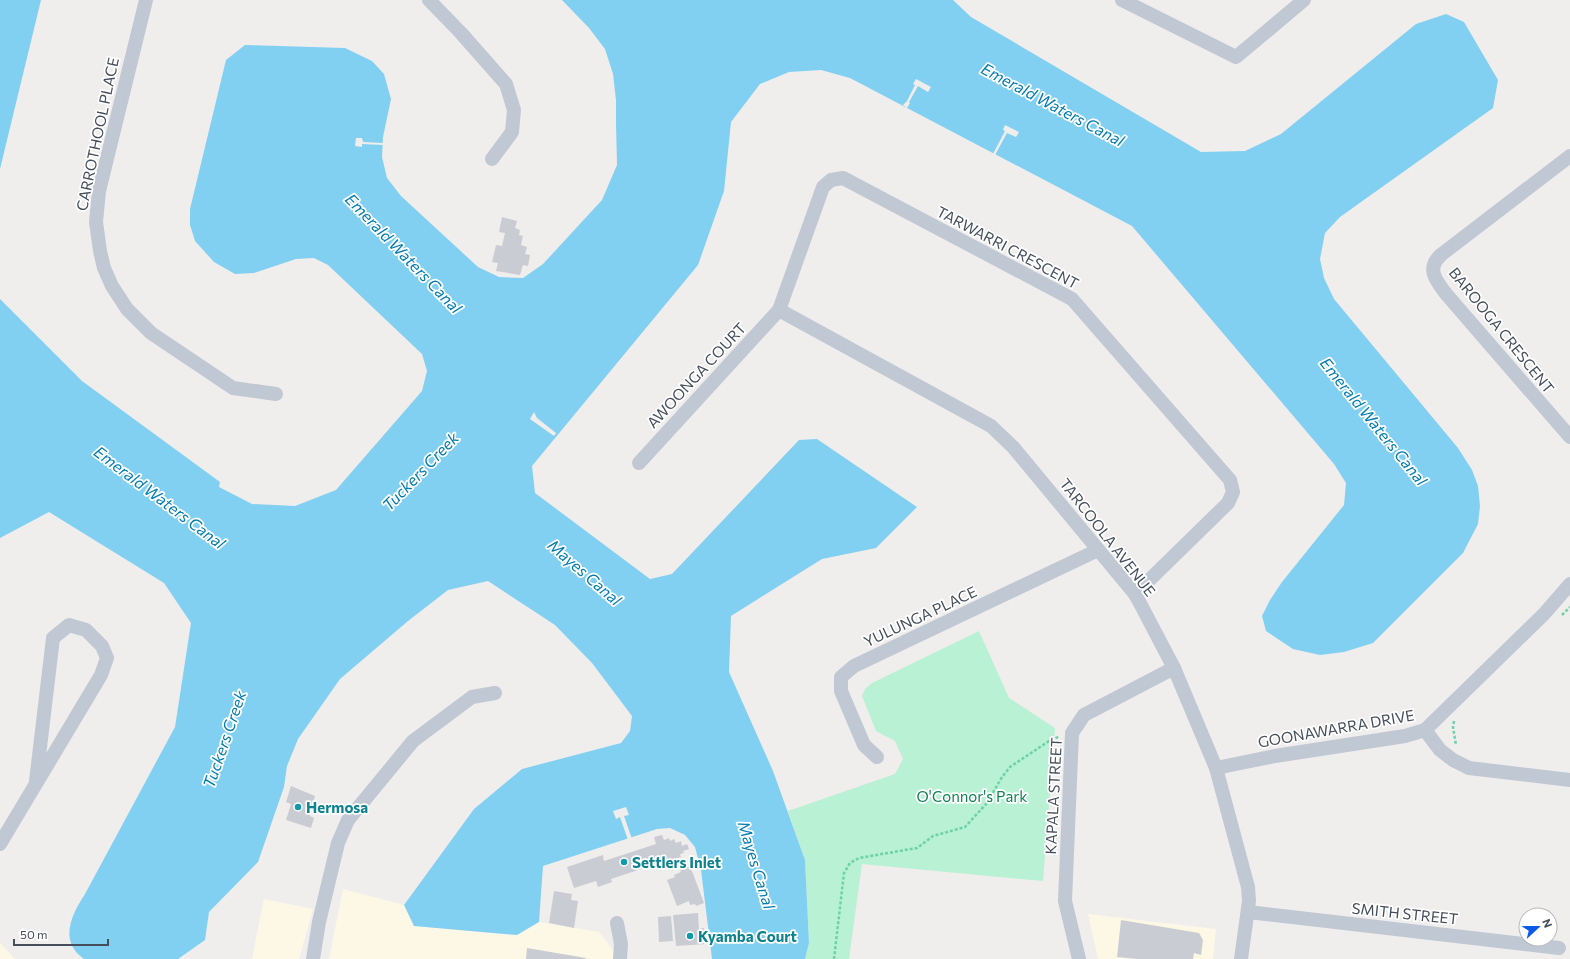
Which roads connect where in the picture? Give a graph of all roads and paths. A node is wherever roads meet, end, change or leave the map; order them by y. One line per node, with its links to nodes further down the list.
1 (146, 0): 8 (street, CARROTHOOL PLACE)
2 (429, 0): 6 (street)
3 (1122, 0): 4 (street)
4 (1304, 0)
5 (1570, 156): 9 (street, BAROOGA CRESCENT)
6 (492, 159)
7 (779, 310): 10 (street, AWOONGA COURT); 11 (street, TARCOOLA AVENUE); 13 (street, TARWARRI CRESCENT)
8 (276, 394)
9 (1570, 437)
10 (639, 462)
11 (1098, 550): 13 (street, TARCOOLA AVENUE); 22 (street, YULUNGA PLACE)
12 (1570, 584): 19 (street, GOONAWARRA DRIVE)
13 (1135, 594): 16 (street, TARCOOLA AVENUE)
14 (1570, 607): 15 (path)
15 (1560, 618)
16 (1174, 668): 20 (street, KAPALA STREET); 23 (street, TARCOOLA AVENUE)
17 (495, 693): 30 (street)
18 (1454, 720): 21 (path)
19 (1425, 730): 23 (street, GOONAWARRA DRIVE); 24 (street)
20 (1072, 733): 32 (path); 33 (street, KAPALA STREET)
21 (1459, 749)
22 (877, 757)
23 (1216, 768): 27 (street, TARCOOLA AVENUE)
24 (1570, 780)
25 (36, 781): 25 (street); 26 (street)
26 (0, 844)
27 (1248, 912): 29 (street, SMITH STREET); 34 (street, TARCOOLA AVENUE)
28 (617, 923): 31 (street)
29 (1559, 948)
30 (313, 959)
31 (620, 959)
32 (834, 959)
33 (1079, 959)
34 (1241, 959)

